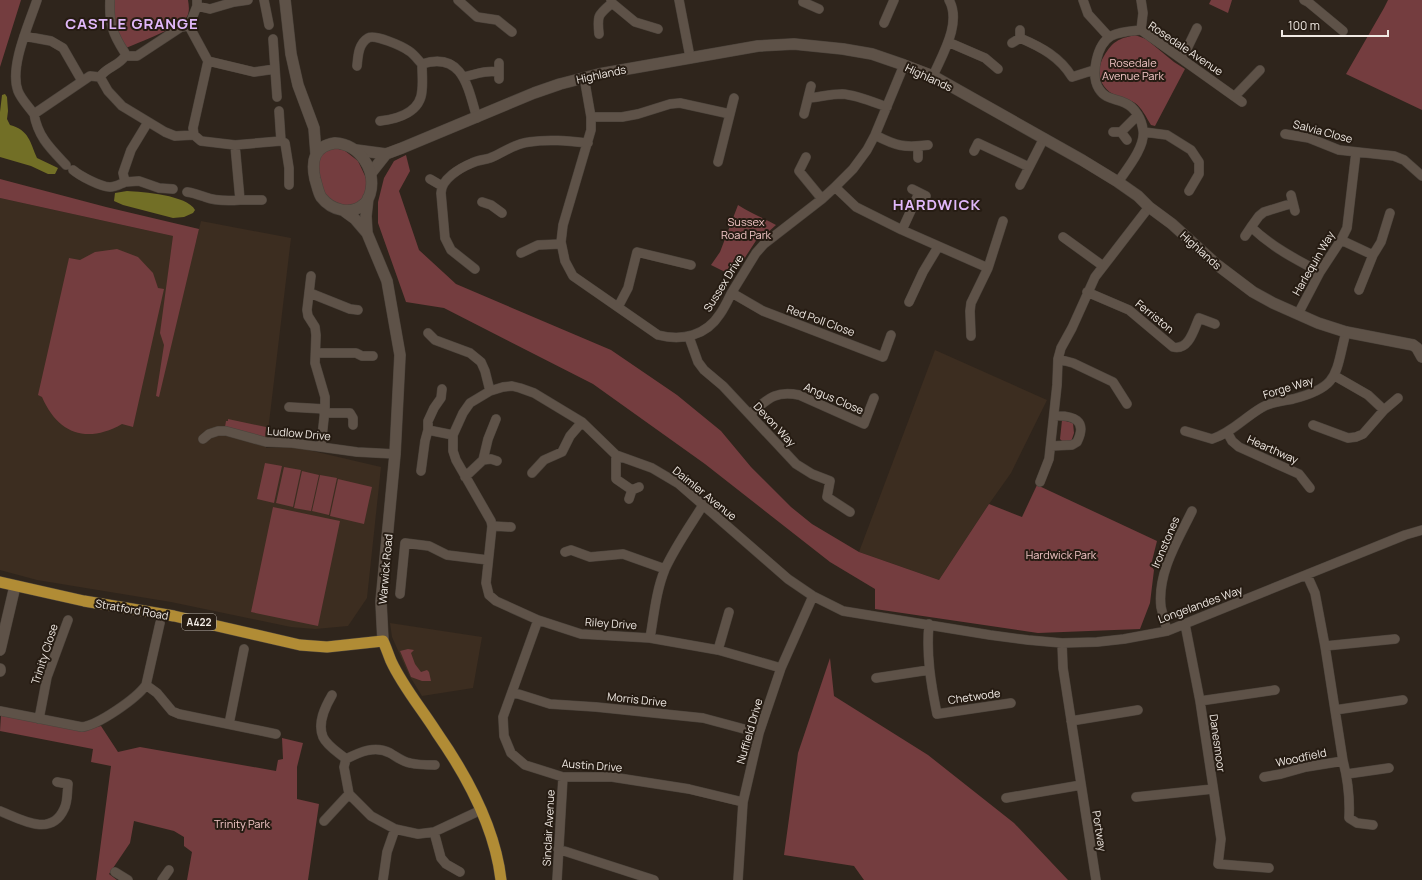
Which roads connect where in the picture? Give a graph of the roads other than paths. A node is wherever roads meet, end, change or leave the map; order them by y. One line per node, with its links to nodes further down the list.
1 (37, 0): 24 (street)
2 (110, 0): 29 (street)
3 (248, 0): 14 (street)
4 (264, 0): 16 (street)
5 (285, 0): 62 (street)
6 (458, 0): 22 (street)
7 (679, 0): 30 (street)
8 (894, 0): 15 (street)
9 (950, 0): 28 (street)
10 (1083, 0): 26 (street)
11 (1141, 0): 20 (street)
12 (612, 1): 18 (street); 23 (street)
13 (1307, 1): 21 (street)
14 (197, 3): 17 (street)
15 (884, 23)
16 (269, 25)
17 (189, 26): 29 (street); 32 (street)
18 (658, 28)
19 (1197, 28): 31 (street)
20 (1141, 30): 26 (street, Rosedale Avenue); 31 (street, Rosedale Avenue)
21 (1343, 31)
22 (512, 32)
23 (599, 34)
24 (24, 36): 45 (street); 54 (street)
25 (1017, 37): 39 (street)
26 (1109, 37): 39 (street)
27 (273, 39): 37 (street)
28 (948, 42): 38 (street); 42 (street)
29 (125, 56): 41 (street)
30 (690, 57): 34 (street, Highlands); 44 (street, Highlands)
31 (1182, 59): 47 (street, Rosedale Avenue)
32 (208, 62): 37 (street); 65 (street)
33 (422, 64): 35 (street); 43 (street); 60 (street)
34 (904, 65): 42 (street, Highlands); 52 (street, Sussex Drive)
35 (357, 66)
36 (1261, 68): 47 (street)
37 (274, 69): 48 (street)
38 (998, 69)
39 (1094, 70): 57 (street)
40 (499, 71): 43 (street)
41 (100, 76): 45 (street); 61 (street)
42 (933, 76): 68 (street, Highlands)
43 (464, 77): 59 (street)
44 (584, 77): 58 (street, Sussex Drive); 59 (street, Highlands)
45 (82, 81): 54 (street)
46 (811, 86): 50 (street)
47 (1235, 96): 51 (street, Rosedale Avenue)
48 (277, 97)
49 (734, 98): 55 (street)
50 (808, 98): 52 (street); 56 (street)
51 (1242, 102)
52 (887, 107): 67 (street, Sussex Drive)
53 (279, 111): 69 (street)
54 (34, 114): 87 (street)
55 (730, 114): 58 (street); 82 (street)
56 (804, 114)
57 (1138, 115): 63 (street); 66 (street)
58 (591, 117): 71 (street, Sussex Drive)
59 (477, 118): 79 (street, Highlands)
60 (380, 121)
61 (148, 122): 65 (street); 87 (street)
62 (314, 128): 70 (street); 78 (street)
63 (1144, 132): 88 (street); 94 (street)
64 (1284, 134): 77 (street, Salvia Close)
65 (194, 135): 72 (street)
66 (1121, 135)
67 (875, 136): 74 (street); 92 (street, Sussex Drive)
68 (1044, 138): 83 (street); 88 (street, Highlands)
69 (281, 141): 72 (street); 89 (street)
70 (336, 143): 75 (street); 78 (street)
71 (588, 143): 91 (street); 114 (street, Sussex Drive)
72 (235, 145): 99 (street)
73 (928, 145): 74 (street)
74 (918, 146): 81 (street)
75 (356, 150): 79 (street, Highlands); 84 (street)
76 (974, 151): 83 (street)
77 (1356, 152): 85 (street, Salvia Close); 113 (street, Harlequin Way)
78 (316, 154): 104 (street)
79 (386, 154): 84 (street)
80 (806, 157): 98 (street)
81 (918, 158)
82 (718, 162)
83 (1029, 167): 90 (street)
84 (371, 173): 97 (street)
85 (1422, 176)
86 (430, 179): 91 (street)
87 (125, 182): 93 (street)
88 (1118, 182): 103 (street, Highlands)
89 (289, 185)
90 (1020, 185)
91 (442, 186): 121 (street)
92 (835, 187): 98 (street, Sussex Drive); 109 (street)
93 (173, 189)
94 (1189, 191)
95 (187, 192): 99 (street)
96 (919, 192): 109 (street)
97 (368, 198): 104 (street); 110 (street, Warwick Road)
98 (822, 199): 127 (street, Sussex Drive)
99 (240, 200): 100 (street)
100 (262, 200)
101 (482, 202): 105 (street)
102 (1293, 203): 108 (street)
103 (1149, 207): 119 (street); 131 (street, Highlands)
104 (344, 211): 110 (street, Warwick Road)
105 (502, 213)
106 (1390, 213): 117 (street)
107 (1003, 221): 120 (street)
108 (1251, 227): 111 (street); 122 (street)
109 (902, 230): 115 (street)
110 (367, 233): 164 (street, Warwick Road)
111 (1246, 236)
112 (1063, 237): 119 (street)
113 (1341, 240): 117 (street); 122 (street, Harlequin Way)
114 (561, 244): 116 (street); 129 (street, Sussex Drive)
115 (938, 246): 120 (street); 128 (street)
116 (521, 253)
117 (1373, 255): 124 (street)
118 (691, 265): 129 (street)
119 (1103, 266): 125 (street)
120 (988, 268): 137 (street)
121 (475, 269)
122 (1320, 272): 131 (street, Harlequin Way)
123 (311, 276): 126 (street)
124 (1360, 290)
125 (1087, 292): 132 (street, Ferriston); 141 (street)
126 (310, 293): 130 (street); 139 (street)
127 (732, 293): 135 (street, Red Poll Close); 136 (street, Sussex Drive)
128 (909, 302)
129 (618, 307): 136 (street, Sussex Drive)
130 (358, 310)
131 (1298, 314): 134 (street, Highlands)
132 (1215, 324)
133 (428, 332): 144 (street)
134 (1346, 332): 138 (street, Highlands); 142 (street)
135 (891, 335)
136 (689, 336): 151 (street, Devon Way)
137 (971, 336)
138 (1420, 350)
139 (316, 353): 140 (street); 150 (street)
140 (373, 356)
141 (1058, 359): 147 (street); 152 (street)
142 (1335, 376): 149 (street); 159 (street, Forge Way)
143 (442, 389): 157 (street)
144 (490, 390): 153 (street, Daimler Avenue); 160 (street)
145 (874, 398): 151 (street, Angus Close)
146 (1398, 398): 149 (street)
147 (1127, 404)
148 (290, 407): 150 (street)
149 (1384, 410): 155 (street)
150 (325, 411): 154 (street); 162 (street)
151 (750, 414): 176 (street, Devon Way)
152 (1054, 416): 163 (street); 163 (street)
153 (582, 422): 165 (street, Daimler Avenue); 169 (street)
154 (353, 425)
155 (1313, 425)
156 (497, 426): 166 (street)
157 (428, 430): 160 (street); 168 (street)
158 (1184, 430): 159 (street, Forge Way)
159 (1227, 432): 172 (street, Hearthway)
160 (454, 435): 170 (street)
161 (203, 439): 162 (street, Ludlow Drive)
162 (321, 446): 164 (street, Ludlow Drive)
163 (1051, 446): 171 (street)
164 (395, 454): 197 (street, Warwick Road)
165 (616, 454): 173 (street); 174 (street, Daimler Avenue)
166 (483, 460): 167 (street); 170 (street)
167 (497, 461)
168 (421, 471)
169 (532, 473)
170 (465, 476): 177 (street)
171 (1040, 482)
172 (1310, 488)
173 (634, 492)
174 (703, 506): 182 (street); 187 (street, Daimler Avenue)
175 (1192, 511): 194 (street, Ironstones)
176 (850, 512)
177 (492, 526): 178 (street); 181 (street, Riley Drive)
178 (511, 527)
179 (1422, 530): 183 (street, Longelandes Way)
180 (565, 552): 182 (street)
181 (488, 560): 186 (street); 190 (street, Riley Drive)
182 (665, 569): 195 (street)
183 (1307, 575): 193 (street, Longelandes Way); 199 (street, Woodfield)
184 (0, 582): 185 (main road, Stratford Road / A422)
185 (15, 586): 197 (main road, Stratford Road / A422); 201 (street)
186 (400, 594)
187 (813, 596): 192 (street, Longelandes Way); 203 (street, Nuffield Drive)
188 (729, 612): 202 (street)
189 (68, 620): 216 (street, Trinity Close)
190 (538, 620): 195 (street, Riley Drive); 208 (street, Austin Drive)
191 (160, 623): 206 (street)
192 (929, 624): 198 (street, Longelandes Way); 204 (street, Chetwode)
193 (1185, 624): 194 (street, Longelandes Way); 211 (street, Danesmoor)
194 (1167, 631): 198 (street, Longelandes Way)
195 (650, 638): 202 (street, Riley Drive)
196 (1395, 639): 199 (street)
197 (383, 641): 235 (main road, Warwick Road)
198 (1062, 643): 217 (street, Portway)
199 (1325, 646): 215 (street, Woodfield)
200 (244, 649): 218 (street)
201 (0, 650)
202 (718, 650): 203 (street, Riley Drive)
203 (781, 668): 219 (street, Nuffield Drive)
204 (929, 670): 205 (street); 212 (street, Chetwode)
205 (876, 678)
206 (146, 685): 216 (street); 218 (street)
207 (1274, 690): 211 (street, Danesmoor)
208 (512, 692): 219 (street, Morris Drive); 226 (street, Austin Drive)
209 (332, 695): 221 (street)
210 (1403, 700): 215 (street)
211 (1200, 701): 230 (street, Danesmoor)
212 (1011, 703)
213 (0, 710): 216 (street)
214 (1138, 710): 217 (street)
215 (1335, 710): 222 (street, Woodfield)
216 (39, 719)
217 (1071, 721): 229 (street, Portway)
218 (229, 724): 220 (street)
219 (759, 733): 234 (street, Nuffield Drive)
220 (276, 734)
221 (346, 759): 223 (street); 231 (street)
222 (1343, 761): 225 (street, Woodfield); 227 (street, Woodfield)
223 (435, 765)
224 (1389, 768): 225 (street)
225 (1347, 774): 238 (street, Woodfield)
226 (563, 777): 234 (street, Austin Drive); 241 (street, Sinclair Avenue)
227 (1264, 777)
228 (58, 782): 236 (street)
229 (1081, 785): 233 (street); 253 (street, Portway)
230 (1213, 789): 232 (street); 242 (street, Danesmoor)
231 (349, 794): 237 (street); 239 (street)
232 (1136, 797)
233 (1006, 798)
234 (743, 802): 252 (street, Nuffield Drive)
235 (481, 810): 240 (street); 249 (main road, Warwick Road)
236 (0, 811)
237 (324, 821)
238 (1372, 824)
239 (395, 829): 240 (street); 248 (street)
240 (434, 832): 245 (street)
241 (558, 849): 250 (street, Sinclair Avenue); 251 (street)
242 (1269, 868)
243 (169, 870): 247 (street)
244 (115, 872): 246 (street)
245 (460, 872)
246 (128, 880)
247 (162, 880)
248 (383, 880)
249 (502, 880)
250 (557, 880)
251 (654, 880)
252 (738, 880)
253 (1097, 880)

